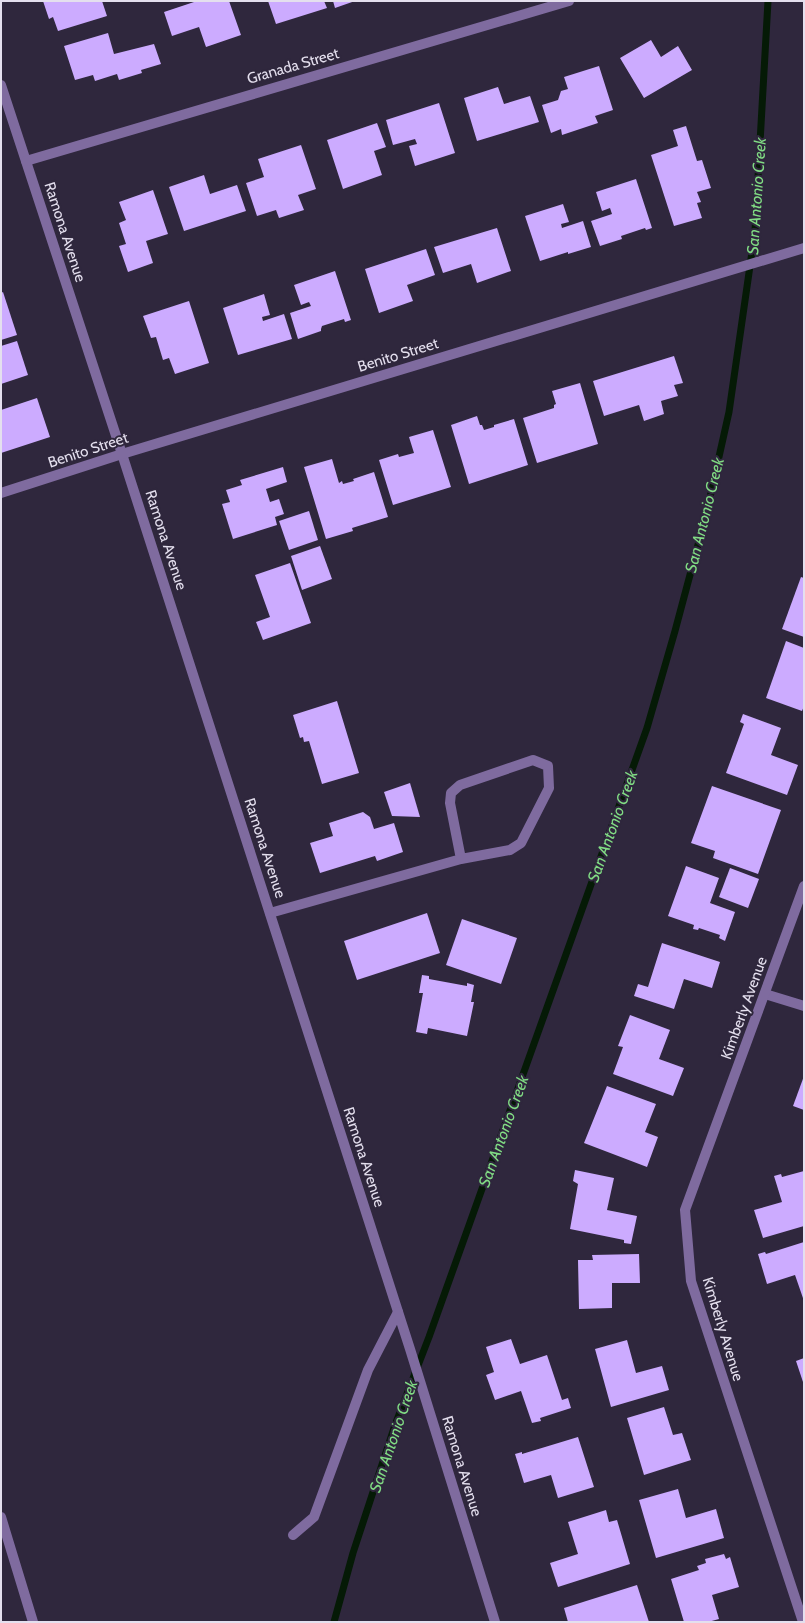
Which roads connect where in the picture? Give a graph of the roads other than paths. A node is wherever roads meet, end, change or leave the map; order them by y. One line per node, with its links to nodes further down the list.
1 (569, 1): 3 (street, Granada Street)
2 (1, 85): 3 (street, Ramona Avenue)
3 (26, 161): 5 (street, Ramona Avenue)
4 (804, 248): 5 (street, Benito Street)
5 (122, 454): 6 (street, Benito Street); 9 (street, Ramona Avenue)
6 (1, 493)
7 (461, 859): 7 (street); 9 (street)
8 (804, 886): 10 (street, Kimberly Avenue)
9 (270, 913): 12 (street, Ramona Avenue)
10 (766, 994): 11 (street); 18 (street, Kimberly Avenue)
11 (804, 1006)
12 (398, 1312): 14 (street); 17 (street, Ramona Avenue)
13 (1, 1517): 15 (street)
14 (293, 1535)
15 (5, 1542): 16 (street)
16 (33, 1622)
17 (495, 1622)
18 (803, 1622)

